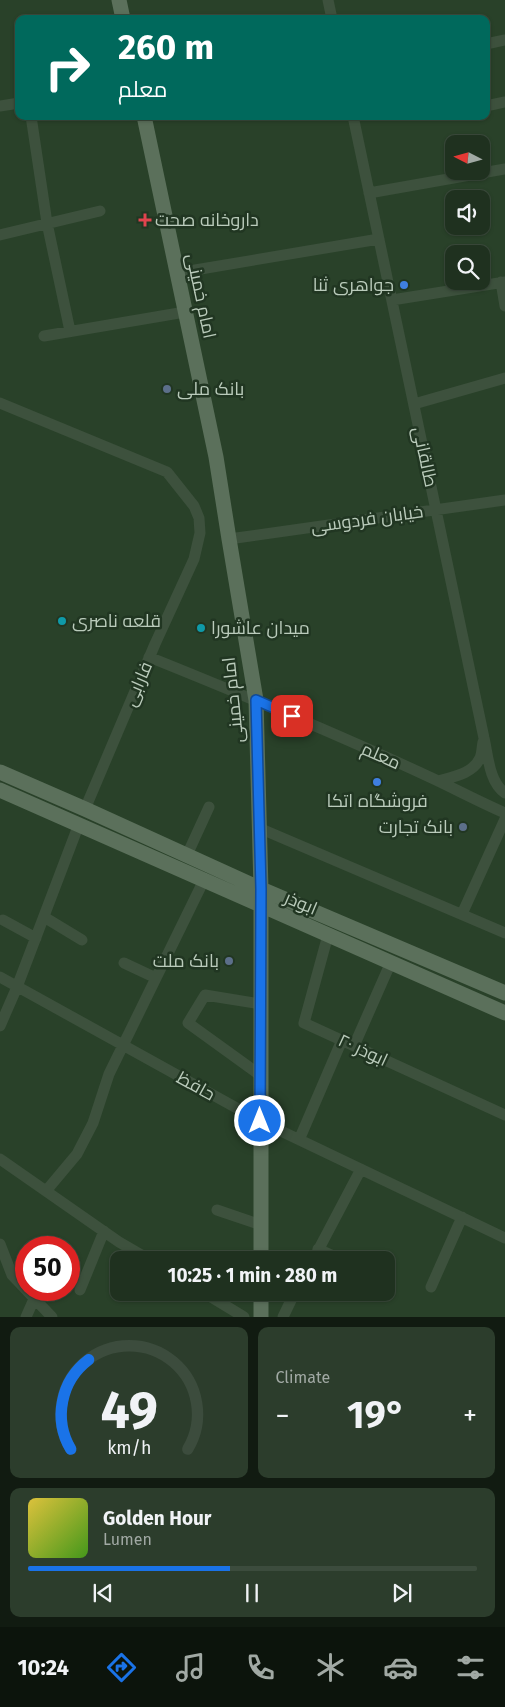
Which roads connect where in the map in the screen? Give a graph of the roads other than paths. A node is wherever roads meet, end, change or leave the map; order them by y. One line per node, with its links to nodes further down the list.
1 (119, 0): 3 (main road)
2 (328, 0): 4 (street)
3 (122, 15)
4 (331, 15)
5 (505, 40): 6 (street)
6 (490, 43)
7 (505, 102): 9 (street)
8 (15, 104): 10 (street)
9 (490, 105)
10 (0, 106)
11 (32, 120): 17 (street)
12 (145, 120): 20 (main road, امام خمینی)
13 (357, 120): 15 (street, طالقانی)
14 (505, 169): 15 (street)
15 (369, 193): 19 (street, طالقانی)
16 (100, 212): 17 (street)
17 (47, 223): 18 (street); 25 (street)
18 (0, 235)
19 (379, 238): 20 (street); 22 (street, طالقانی)
20 (177, 273): 24 (main road, امام خمینی)
21 (503, 282): 22 (street); 23 (street)
22 (392, 300): 29 (street, طالقانی)
23 (505, 306)
24 (185, 312): 25 (street); 32 (main road, امام خمینی)
25 (70, 331): 26 (street)
26 (44, 336)
27 (505, 378): 29 (street)
28 (0, 402): 33 (street, فارابی)
29 (414, 404): 31 (street, طالقانی)
30 (505, 500): 31 (street, خیابان فردوسی)
31 (437, 510): 32 (street, خیابان فردوسی); 35 (street, طالقانی)
32 (228, 539): 34 (main road, امام خمینی)
33 (149, 657): 34 (street, معلم); 41 (street, فارابی)
34 (256, 700): 37 (street, معلم); 45 (main road, امام خمینی)
35 (484, 738): 37 (street); 39 (street, طالقانی)
36 (0, 772): 41 (main road, ابوذر)
37 (438, 781): 42 (street, معلم)
38 (0, 790): 44 (main road, ابوذر)
39 (505, 793)
40 (209, 807): 46 (street)
41 (85, 809): 46 (main road, ابوذر)
42 (505, 813)
43 (505, 819): 50 (street)
44 (79, 824): 47 (main road, ابوذر); 51 (street)
45 (260, 828): 48 (main road, امام خمینی); 50 (street)
46 (187, 855): 48 (main road, ابوذر)
47 (204, 880): 49 (main road, ابوذر); 60 (street)
48 (261, 889): 49 (main road, امام خمینی); 62 (main road, ابوذر)
49 (261, 906): 54 (main road, ابوذر); 63 (main road, امام خمینی)
50 (462, 914): 53 (street)
51 (44, 917): 55 (street); 56 (street)
52 (4, 920): 55 (street)
53 (505, 933)
54 (328, 935): 57 (main road, ابوذر); 66 (street, ابوذر ۲۰)
55 (36, 938): 61 (street)
56 (82, 940)
57 (391, 962): 64 (main road, ابوذر); 68 (street)
58 (124, 963): 60 (street)
59 (0, 978): 61 (street, حافظ)
60 (156, 978): 67 (street)
61 (17, 988): 65 (street); 67 (street, حافظ)
62 (505, 993)
63 (261, 1004): 69 (main road, امام خمینی); 69 (street)
64 (505, 1013)
65 (0, 1026)
66 (342, 1040): 68 (street, ابوذر ۲۰); 72 (street)
67 (123, 1046): 71 (street, حافظ); 75 (street)
68 (354, 1046): 70 (street, ابوذر ۲۰)
69 (260, 1075): 71 (main road, امام خمینی)
70 (505, 1115)
71 (260, 1121): 72 (street, حافظ); 78 (main road, امام خمینی)
72 (299, 1140): 74 (street, حافظ)
73 (0, 1159): 75 (street)
74 (361, 1169): 77 (street, حافظ); 82 (street)
75 (46, 1191): 79 (street)
76 (217, 1210): 78 (street)
77 (462, 1218): 80 (street, حافظ); 87 (street)
78 (261, 1226): 84 (main road, امام خمینی)
79 (104, 1231): 83 (street); 88 (street)
80 (505, 1238)
81 (0, 1244): 86 (street)
82 (318, 1249): 85 (street)
83 (136, 1251)
84 (261, 1251)
85 (322, 1251)
86 (15, 1278)
87 (431, 1287)
88 (80, 1290)
89 (33, 1301): 95 (street)
90 (36, 1301): 96 (street)
91 (218, 1301): 97 (street)
92 (263, 1301): 94 (main road)
93 (291, 1301): 98 (street)
94 (265, 1315)
95 (26, 1317)
96 (52, 1317)
97 (244, 1317)
98 (283, 1317)

